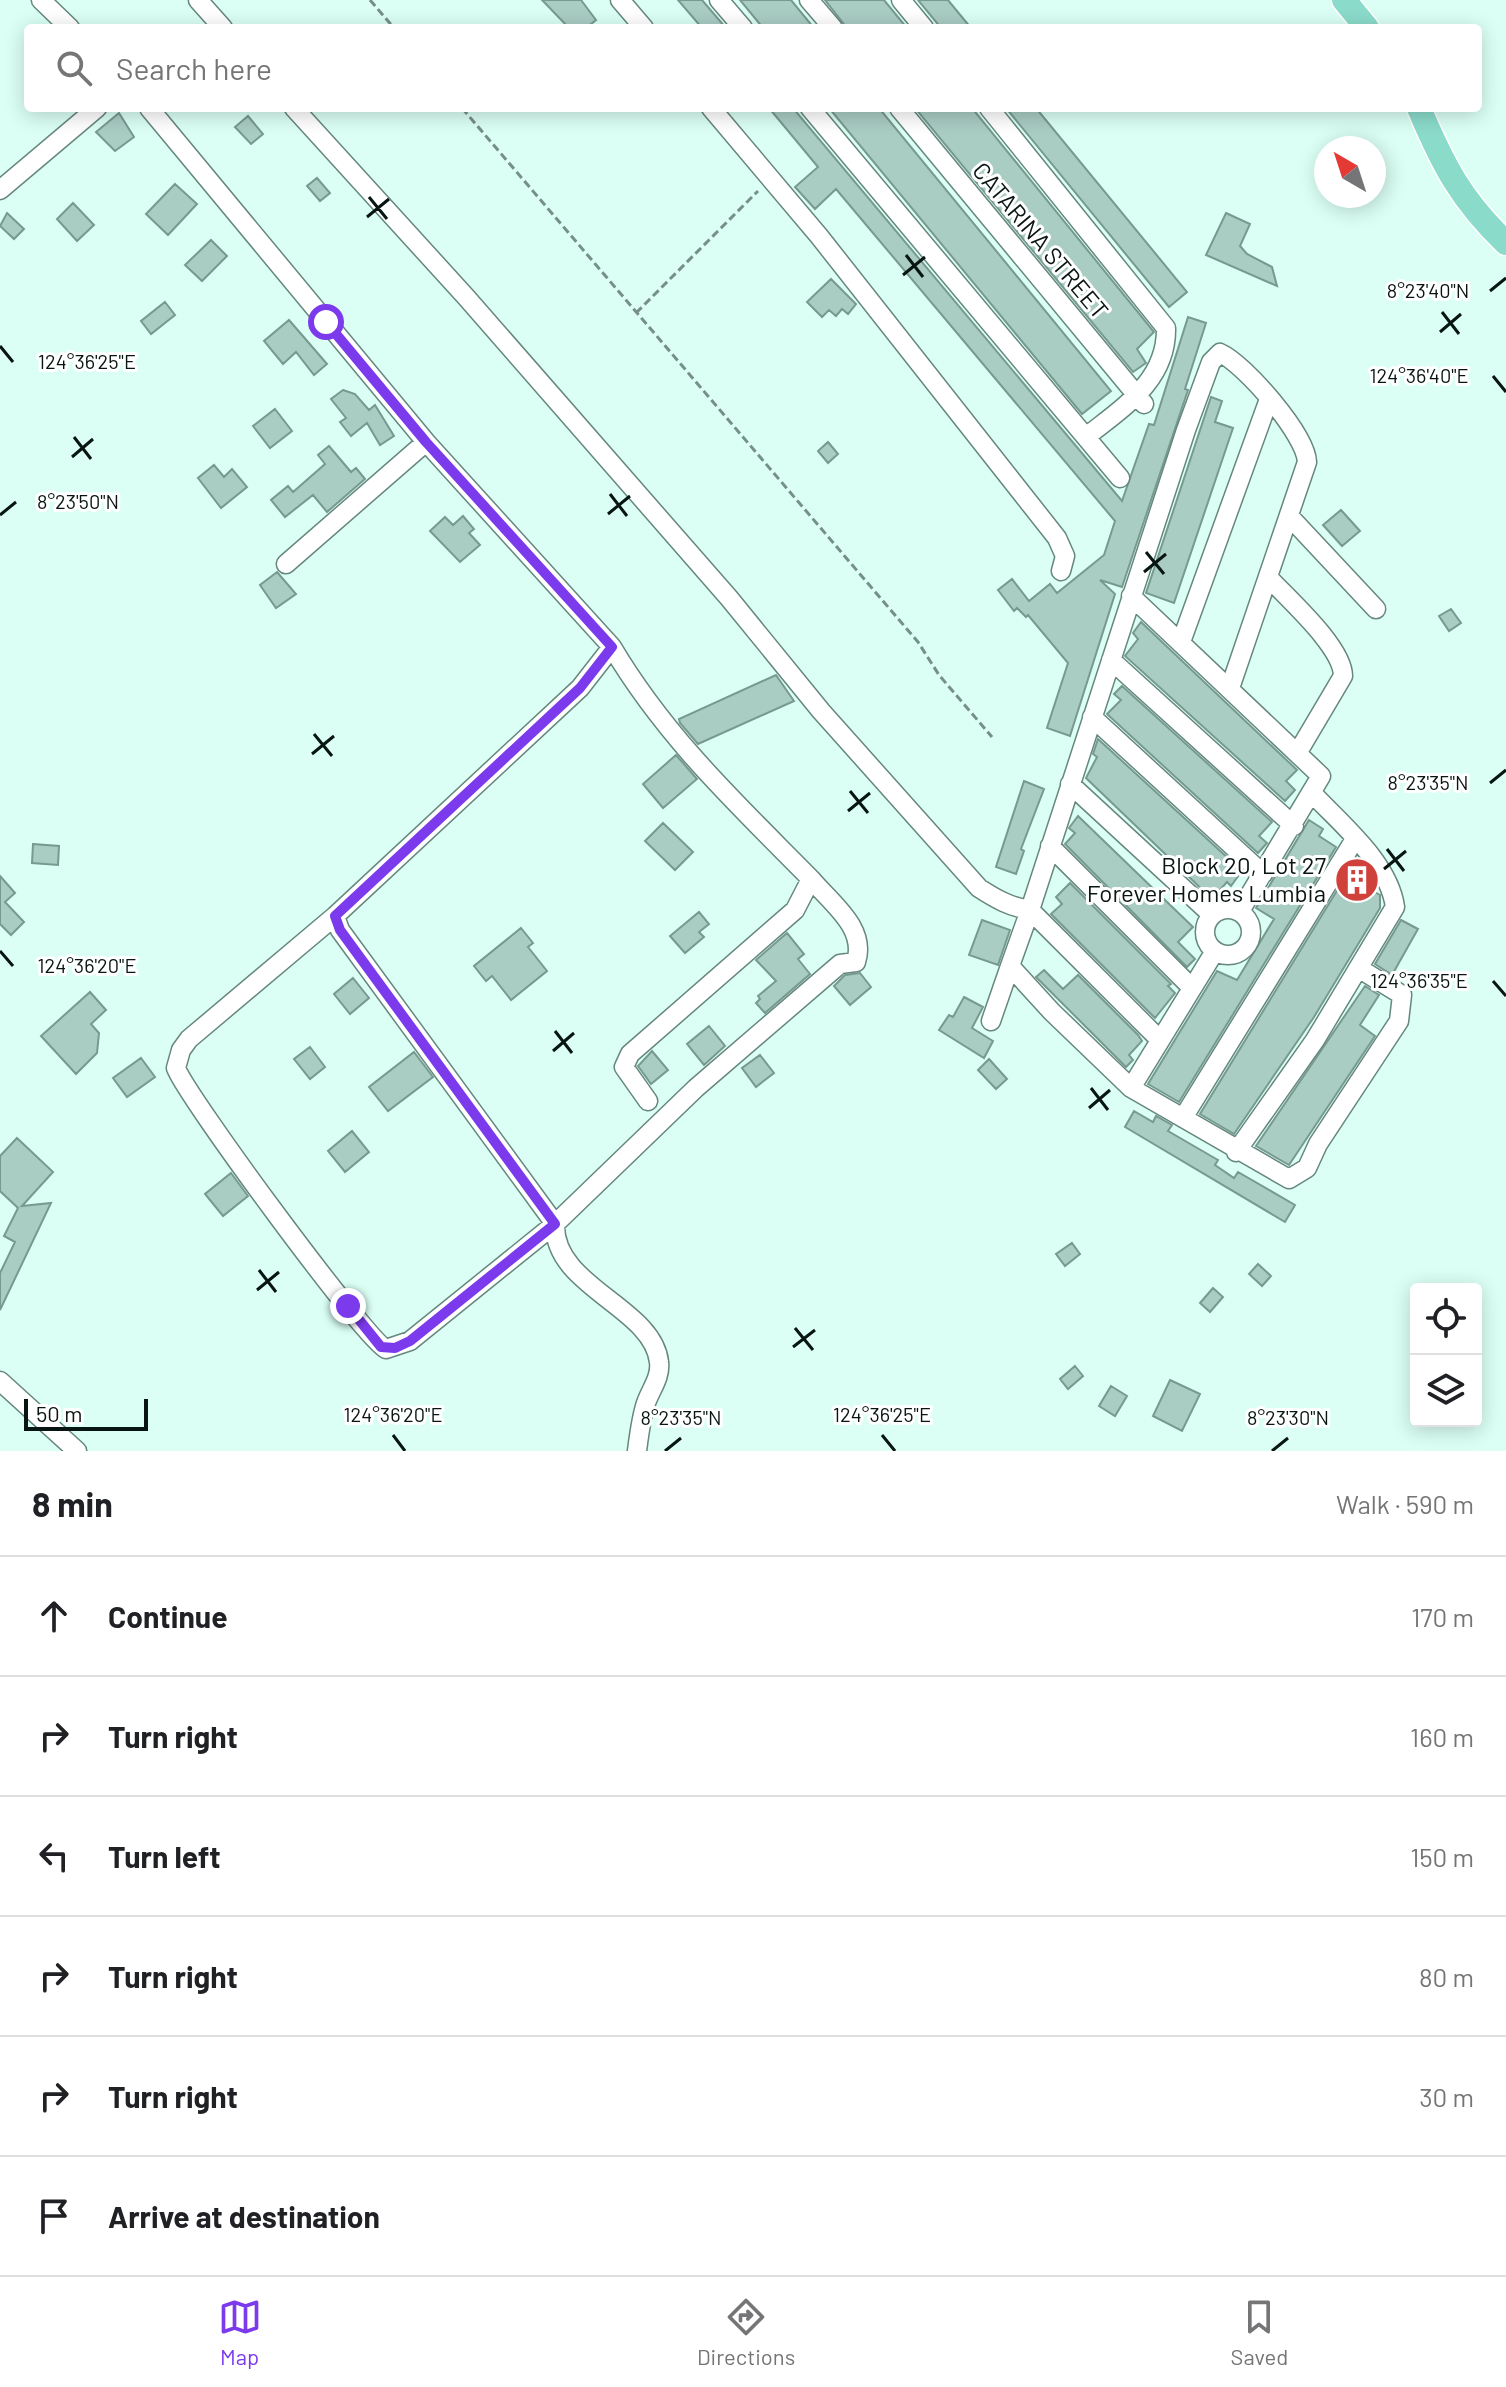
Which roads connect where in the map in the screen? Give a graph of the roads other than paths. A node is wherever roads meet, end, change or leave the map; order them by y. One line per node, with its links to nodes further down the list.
1 (41, 0): 8 (street)
2 (198, 0): 9 (street)
3 (620, 0): 10 (street)
4 (719, 0): 11 (street)
5 (809, 0): 12 (street)
6 (901, 0): 13 (street)
7 (1344, 0): 14 (main road)
8 (66, 24)
9 (219, 24)
10 (641, 24)
11 (740, 24)
12 (830, 24)
13 (921, 24)
14 (1364, 24)
15 (92, 112): 23 (street)
16 (152, 112): 28 (street)
17 (298, 112): 49 (street)
18 (714, 112): 32 (street)
19 (813, 112): 27 (street)
20 (902, 112): 26 (street, CATARINA STREET)
21 (992, 112): 26 (street)
22 (1421, 112): 24 (main road)
23 (0, 190)
24 (1506, 243)
25 (1269, 399): 30 (street); 34 (street); 36 (street)
26 (1140, 400): 27 (street)
27 (1086, 437): 29 (street)
28 (426, 442): 31 (street); 37 (street)
29 (1120, 478)
30 (1289, 516): 33 (street); 35 (street)
31 (286, 564)
32 (1061, 571)
33 (1268, 577): 39 (street); 41 (street)
34 (1131, 596): 36 (street); 38 (street)
35 (1376, 609)
36 (1181, 642): 39 (street)
37 (612, 647): 48 (street); 52 (street)
38 (1111, 660): 40 (street); 44 (street)
39 (1230, 688): 41 (street)
40 (1092, 717): 42 (street); 47 (street)
41 (1298, 752): 43 (street)
42 (1070, 784): 46 (street); 51 (street)
43 (1313, 794): 44 (street); 45 (street)
44 (1294, 826): 47 (street)
45 (1355, 839): 55 (street); 61 (street)
46 (1050, 846): 49 (street); 56 (street)
47 (1263, 874): 50 (street)
48 (811, 879): 60 (street); 63 (street)
49 (1030, 910): 54 (street); 58 (street)
50 (1240, 911): 51 (street); 53 (street)
51 (1212, 915): 53 (street)
52 (335, 916): 63 (street); 63 (street)
53 (1215, 951): 56 (street)
54 (1010, 966): 57 (street); 59 (street)
55 (1360, 969): 62 (street); 62 (street)
56 (1191, 987): 58 (street)
57 (991, 1021)
58 (1159, 1039): 59 (street)
59 (1131, 1088): 61 (street)
60 (648, 1101)
61 (1183, 1118): 62 (street)
62 (1236, 1152)
63 (555, 1224): 66 (street)
64 (0, 1381): 65 (street)
65 (77, 1451)
66 (637, 1451)

